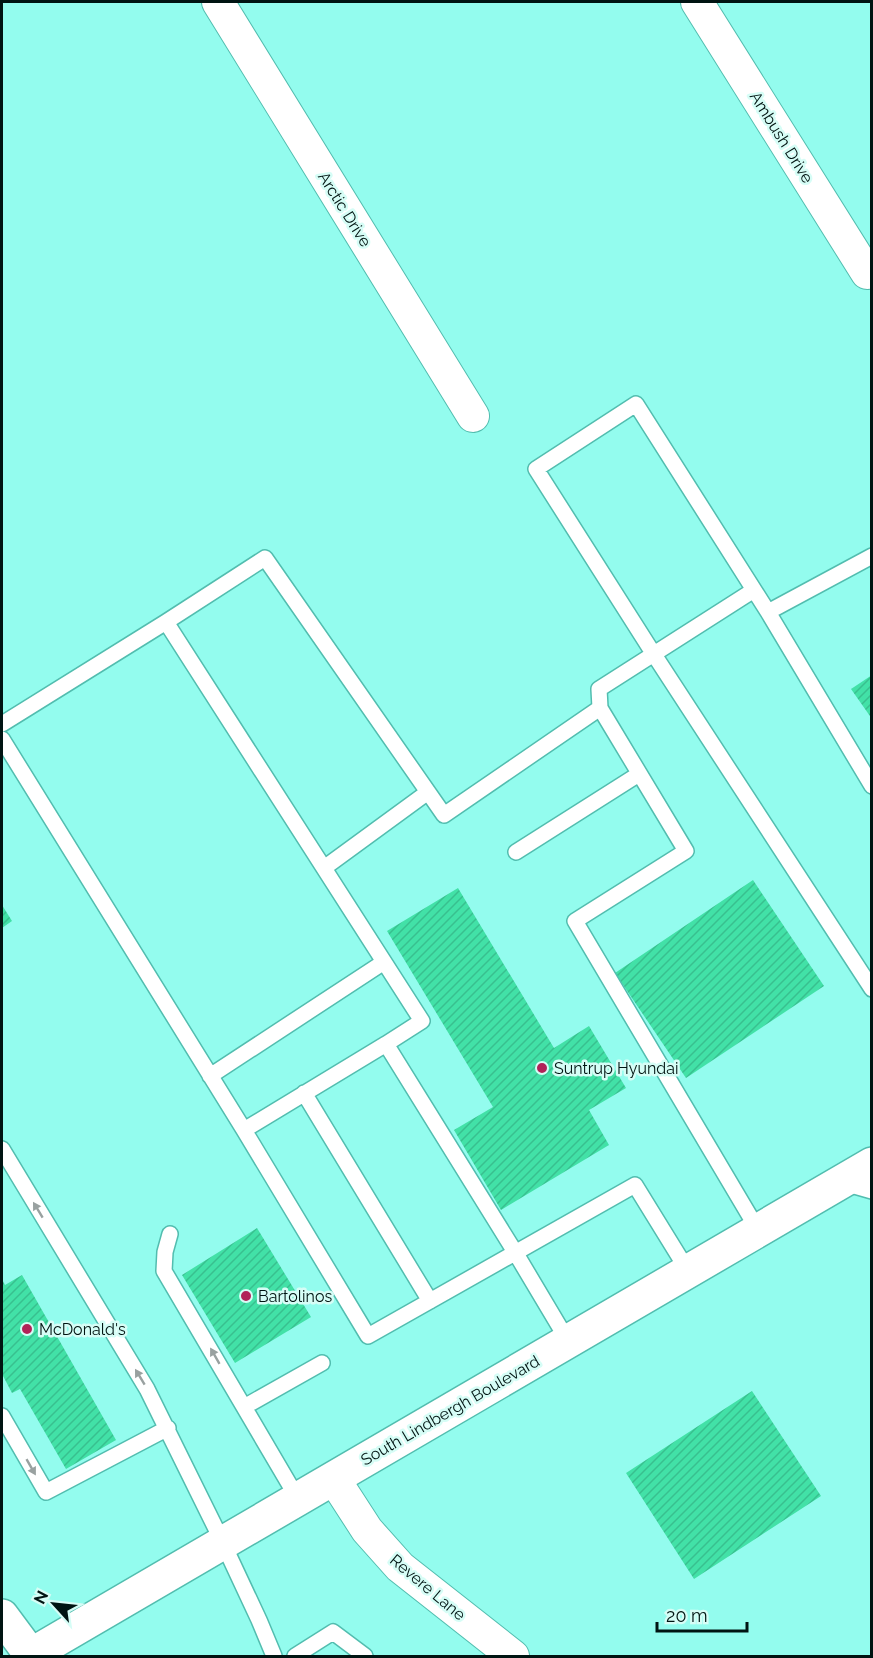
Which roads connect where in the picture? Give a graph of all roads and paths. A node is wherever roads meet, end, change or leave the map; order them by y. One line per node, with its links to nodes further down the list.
1 (218, 2): 4 (street, Arctic Drive)
2 (697, 2): 3 (street, Ambush Drive)
3 (867, 273)
4 (472, 416)
5 (872, 556): 7 (lane)
6 (754, 590): 7 (lane); 9 (lane); 9 (lane)
7 (768, 612): 14 (lane)
8 (166, 621): 11 (lane); 15 (lane); 17 (lane)
9 (653, 653): 10 (lane); 19 (lane)
10 (600, 708): 13 (lane); 15 (lane)
11 (2, 724)
12 (2, 739): 21 (lane)
13 (639, 774): 16 (lane); 27 (lane)
14 (872, 786)
15 (428, 792): 17 (lane)
16 (516, 852)
17 (324, 868): 18 (lane)
18 (384, 962): 20 (lane); 21 (lane)
19 (872, 989)
20 (386, 1044): 22 (lane); 29 (lane)
21 (210, 1076): 23 (lane)
22 (304, 1093): 23 (lane); 31 (lane)
23 (244, 1130): 31 (lane)
24 (2, 1149): 36 (lane, one-way to 24)
25 (872, 1164): 26 (main road, South Lindbergh Boulevard)
26 (856, 1186): 27 (main road, South Lindbergh Boulevard)
27 (758, 1230): 30 (main road, South Lindbergh Boulevard)
28 (170, 1234): 34 (lane, one-way to 28)
29 (515, 1252): 30 (lane); 31 (lane); 32 (lane)
30 (688, 1271): 32 (main road, South Lindbergh Boulevard)
31 (430, 1301)
32 (568, 1341): 37 (main road, South Lindbergh Boulevard)
33 (322, 1363): 34 (lane)
34 (244, 1407): 38 (lane)
35 (2, 1416): 36 (lane, one-way to 36)
36 (168, 1428): 39 (lane)
37 (334, 1479): 38 (main road, South Lindbergh Boulevard); 45 (street, Revere Lane)
38 (298, 1499): 39 (main road, South Lindbergh Boulevard)
39 (224, 1543): 41 (main road, South Lindbergh Boulevard); 42 (lane)
40 (2, 1616): 41 (main road)
41 (30, 1656)
42 (274, 1656)
43 (295, 1656): 44 (lane)
44 (364, 1656)
45 (513, 1656)

